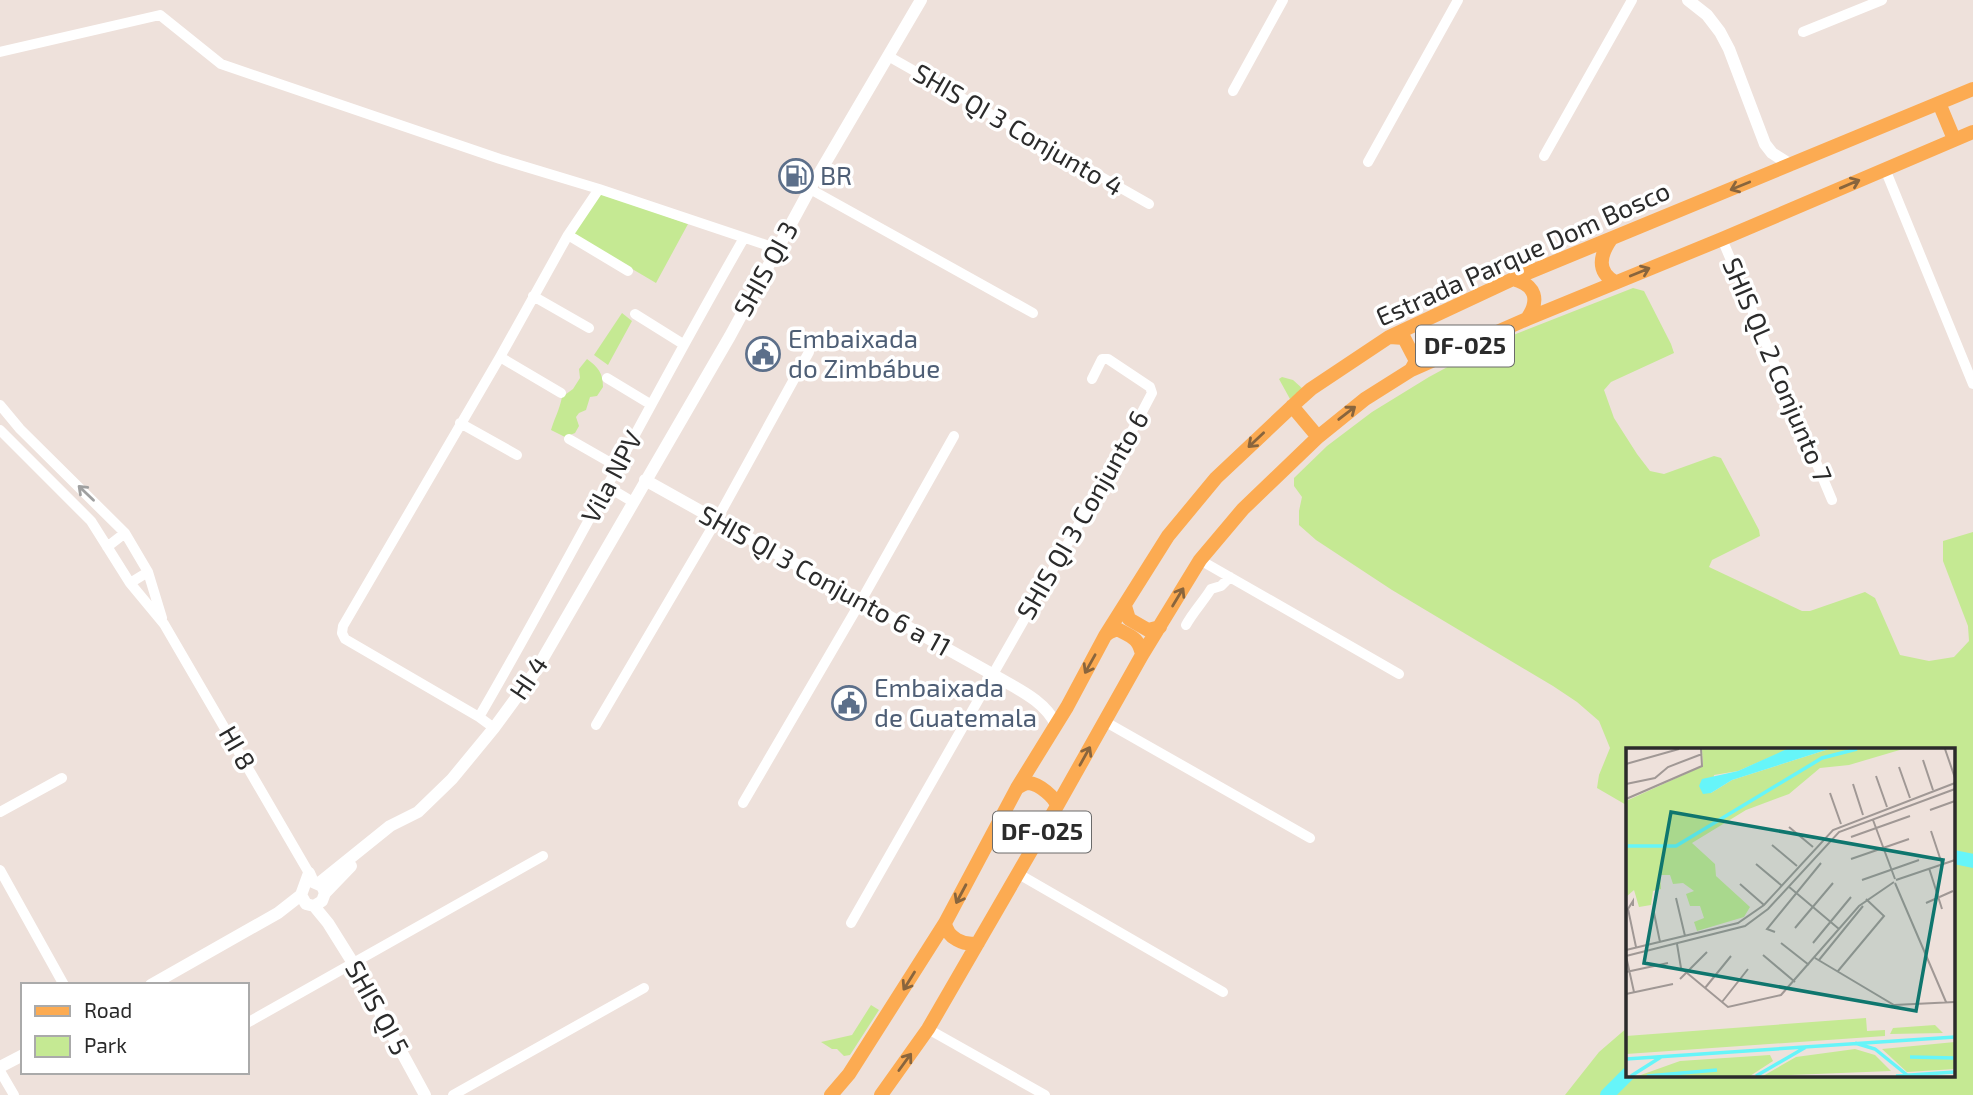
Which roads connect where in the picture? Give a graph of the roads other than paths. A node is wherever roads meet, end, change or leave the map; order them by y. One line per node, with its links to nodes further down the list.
1 (921, 0): 9 (street, SHIS QI 3)
2 (1283, 0): 11 (street)
3 (1458, 0): 17 (street)
4 (1632, 0): 16 (street)
5 (1688, 0): 15 (street)
6 (1882, 0): 7 (street)
7 (1804, 32)
8 (0, 52): 21 (street)
9 (887, 56): 22 (street, SHIS QI 3); 23 (street, SHIS QI 3 Conjunto 4)
10 (1973, 89): 12 (main road, Estrada Parque Dom Bosco / DF-025)
11 (1233, 91)
12 (1939, 103): 14 (main road); 18 (main road, Estrada Parque Dom Bosco / DF-025)
13 (1973, 132): 14 (main road, DF-025)
14 (1954, 139): 19 (main road, DF-025)
15 (1765, 144): 18 (street); 20 (street)
16 (1544, 156)
17 (1368, 162)
18 (1791, 165): 20 (main road, Estrada Parque Dom Bosco / DF-025)
19 (1885, 169): 27 (main road, DF-025, one-way to 19); 46 (street)
20 (1764, 176): 26 (main road, Estrada Parque Dom Bosco / DF-025, one-way to 26)
21 (598, 189): 24 (street); 25 (street)
22 (810, 189): 28 (street, SHIS QI 3); 35 (street)
23 (1149, 204)
24 (568, 235): 30 (street); 33 (street)
25 (744, 238): 28 (street); 40 (street, Vila NPV)
26 (1611, 239): 29 (main road, Estrada Parque Dom Bosco / DF-025); 32 (main road)
27 (1722, 239): 32 (main road, DF-025, one-way to 27); 62 (street, SHIS QL 2 Conjunto 7)
28 (778, 248): 60 (street, SHIS QI 3)
29 (1539, 268): 31 (main road, Estrada Parque Dom Bosco / DF-025); 34 (main road)
30 (628, 271)
31 (1513, 279): 37 (main road); 39 (main road, Estrada Parque Dom Bosco / DF-025)
32 (1615, 282): 34 (main road, DF-025)
33 (533, 296): 38 (street); 42 (street)
34 (1555, 307): 37 (main road, DF-025)
35 (1033, 313)
36 (635, 314): 40 (street)
37 (1527, 319): 43 (main road, DF-025)
38 (589, 328)
39 (1389, 337): 43 (main road); 50 (main road, Estrada Parque Dom Bosco / DF-025)
40 (683, 344): 48 (street, Vila NPV)
41 (809, 352): 66 (street)
42 (500, 357): 47 (street); 51 (street)
43 (1411, 370): 55 (main road, DF-025, one-way to 43)
44 (607, 378): 48 (street)
45 (1092, 379): 80 (street, SHIS QI 3 Conjunto 6)
46 (1973, 384)
47 (561, 393)
48 (650, 404): 59 (street, Vila NPV)
49 (0, 405): 52 (street, HI 8)
50 (1292, 405): 55 (main road); 74 (main road, Estrada Parque Dom Bosco / DF-025, one-way to 74)
51 (460, 423): 58 (street); 84 (street)
52 (20, 429): 57 (street); 64 (street, HI 8, one-way to 52)
53 (0, 430): 57 (street, HI 8)
54 (954, 436): 73 (street)
55 (1318, 437): 69 (main road, DF-025)
56 (569, 439): 59 (street)
57 (9, 440): 65 (street, HI 8)
58 (517, 455)
59 (618, 467): 61 (street, Vila NPV)
60 (645, 480): 63 (street, SHIS QI 3); 66 (street, SHIS QI 3 Conjunto 6 a 11)
61 (608, 487): 63 (street); 84 (street, Vila NPV)
62 (1832, 500)
63 (633, 502): 88 (street, HI 4)
64 (103, 509): 65 (street); 67 (street, HI 8)
65 (91, 521): 68 (street, HI 8)
66 (716, 521): 73 (street, SHIS QI 3 Conjunto 6 a 11); 86 (street)
67 (125, 533): 68 (street); 70 (street, HI 8)
68 (107, 547): 72 (street, HI 8)
69 (1200, 560): 71 (street); 77 (main road, DF-025, one-way to 69)
70 (148, 572): 72 (street); 75 (street, HI 8)
71 (1230, 577): 76 (street); 81 (street)
72 (130, 583): 75 (street, HI 8)
73 (861, 601): 80 (street, SHIS QI 3 Conjunto 6 a 11); 93 (street)
74 (1125, 606): 77 (main road); 78 (main road, Estrada Parque Dom Bosco / DF-025)
75 (164, 624): 99 (street, HI 8)
76 (1186, 625)
77 (1160, 627): 79 (main road, DF-025)
78 (1105, 636): 79 (main road); 83 (main road, Estrada Parque Dom Bosco / DF-025, one-way to 83)
79 (1142, 655): 85 (main road, DF-025)
80 (992, 674): 82 (street, SHIS QI 3 Conjunto 6 a 11); 102 (street)
81 (1399, 674)
82 (1042, 704): 83 (street, SHIS QI 3 Conjunto 6 a 11); 87 (street, SHIS QI 3 Conjunto 6 a 11)
83 (1067, 707): 87 (main road, Estrada Parque Dom Bosco / DF-025)
84 (479, 717): 88 (street)
85 (1104, 721): 91 (main road, DF-025, one-way to 85); 96 (street)
86 (596, 725)
87 (1056, 725): 89 (main road, Estrada Parque Dom Bosco / DF-025)
88 (495, 728): 101 (street, HI 4)
89 (1032, 764): 91 (main road); 92 (main road, Estrada Parque Dom Bosco / DF-025)
90 (62, 778): 95 (street)
91 (1069, 786): 94 (main road, DF-025)
92 (1017, 788): 94 (main road); 103 (main road, Estrada Parque Dom Bosco / DF-025, one-way to 103)
93 (743, 803)
94 (1057, 806): 100 (main road, DF-025)
95 (0, 813)
96 (1310, 838)
97 (543, 856): 107 (street)
98 (0, 870): 108 (street)
99 (309, 873): 101 (street)
100 (1017, 873): 105 (main road, DF-025); 111 (street)
101 (314, 897): 107 (street, SHIS QI 5); 109 (street, HI 4)
102 (850, 923)
103 (945, 923): 104 (main road, Estrada Parque Dom Bosco / DF-025); 105 (main road)
104 (935, 939): 106 (main road); 119 (main road, Estrada Parque Dom Bosco / DF-025, one-way to 119)
105 (978, 943): 106 (main road, DF-025)
106 (968, 959): 113 (main road, DF-025)
107 (353, 963): 112 (street); 117 (street, SHIS QI 5)
108 (63, 983)
109 (155, 983)
110 (643, 988): 118 (street)
111 (1223, 992)
112 (248, 1022)
113 (928, 1029): 120 (main road, DF-025, one-way to 113); 121 (street)
114 (21, 1056): 115 (street)
115 (0, 1069): 116 (street)
116 (14, 1095)
117 (425, 1095)
118 (453, 1095)
119 (831, 1095)
120 (881, 1095)
121 (1045, 1095)

